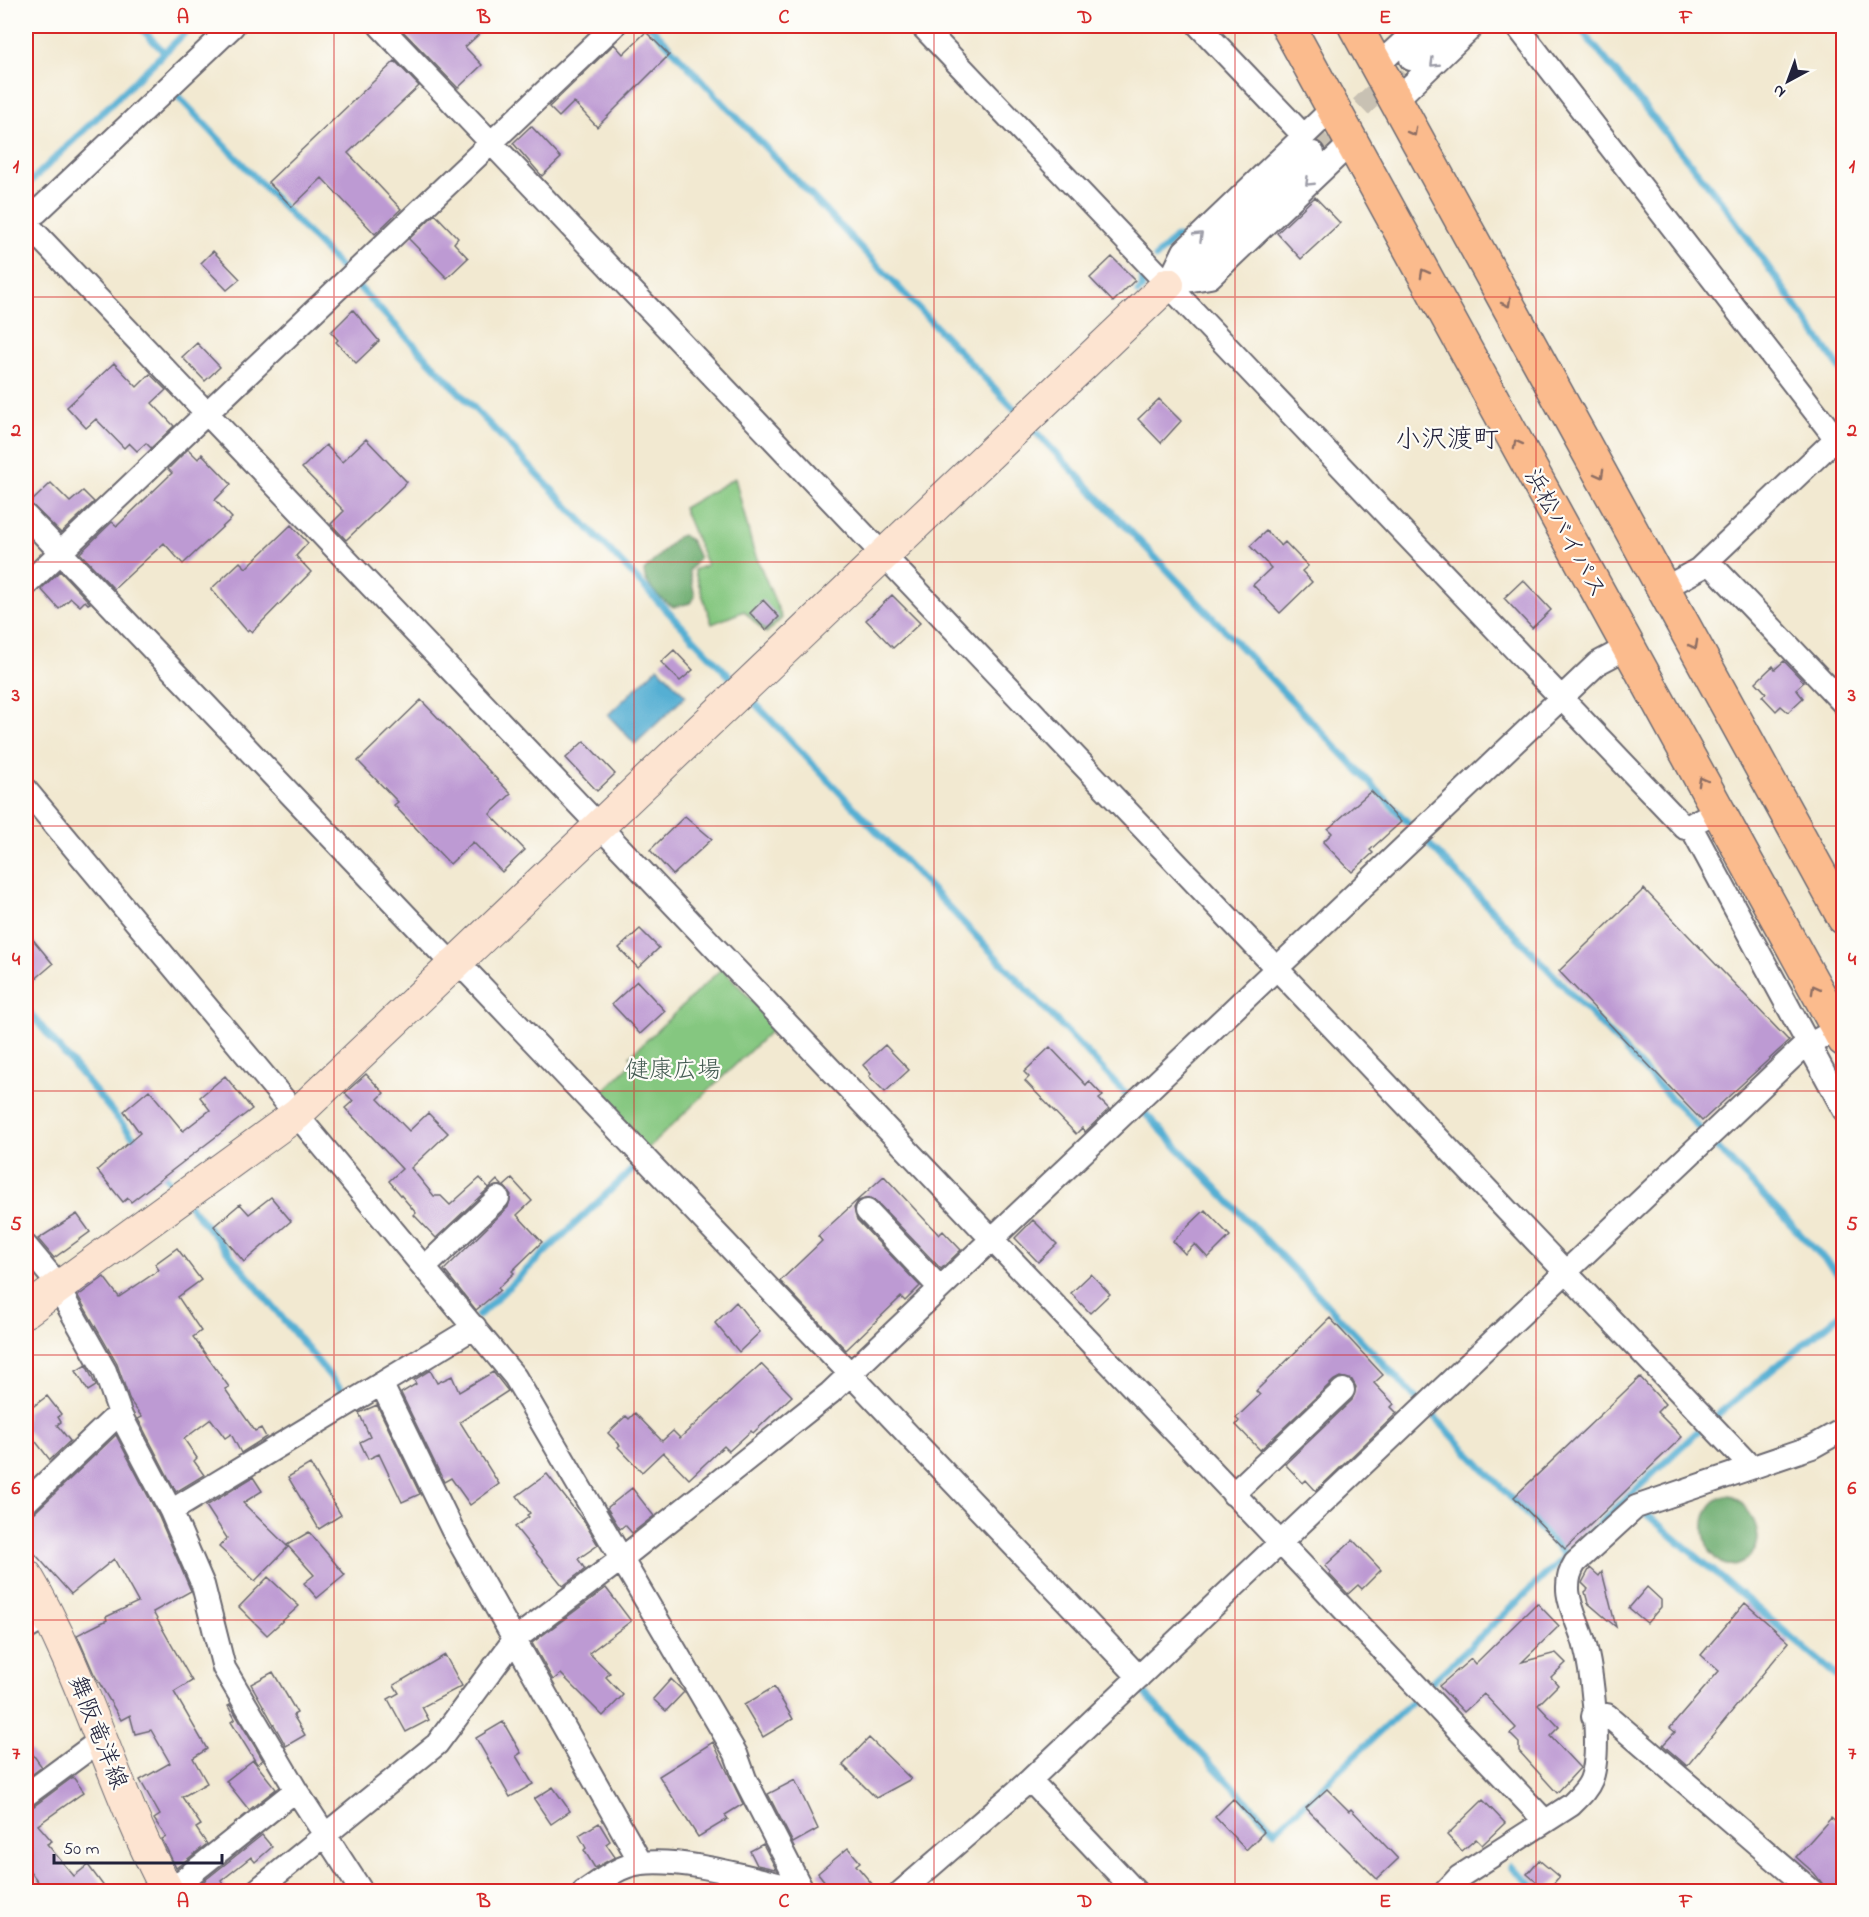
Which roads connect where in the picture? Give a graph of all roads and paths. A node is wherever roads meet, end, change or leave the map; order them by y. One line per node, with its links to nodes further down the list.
1 (233, 26): 19 (street)
2 (380, 26): 17 (street)
3 (614, 26): 17 (street)
4 (922, 26): 21 (street)
5 (1199, 26): 18 (street)
6 (1288, 26): 15 (highway, 浜松バイパス)
7 (1355, 26): 13 (highway)
8 (1420, 26): 13 (street)
9 (1446, 26): 12 (street)
10 (1473, 26): 14 (street, one-way to 14)
11 (1517, 26): 23 (street)
12 (1411, 59)
13 (1377, 66): 14 (highway)
14 (1396, 99): 29 (highway, one-way to 29)
15 (1333, 108): 16 (highway, 浜松バイパス); 18 (street)
16 (1352, 142): 21 (street, one-way to 21); 30 (highway, 浜松バイパス, one-way to 16)
17 (491, 143): 22 (street); 26 (street)
18 (1308, 145): 21 (street)
19 (26, 217)
20 (26, 223): 22 (street)
21 (1168, 284): 26 (street); 31 (street)
22 (205, 414): 25 (street); 35 (street)
23 (1841, 440): 27 (street)
24 (26, 516): 25 (street)
25 (60, 552): 28 (street); 37 (street)
26 (884, 555): 35 (street); 38 (street)
27 (1708, 561): 29 (street); 32 (street)
28 (26, 585)
29 (1663, 589): 36 (highway, one-way to 36)
30 (1628, 647): 31 (street); 34 (highway, 浜松バイパス, one-way to 30)
31 (1562, 698): 34 (street); 38 (street)
32 (1844, 705)
33 (26, 790): 42 (street)
34 (1704, 818): 39 (highway, 浜松バイパス, one-way to 34); 40 (street)
35 (598, 827): 37 (street); 45 (street)
36 (1844, 918)
37 (455, 963): 42 (street); 53 (street)
38 (1277, 969): 45 (street); 48 (street)
39 (1840, 1035): 40 (street)
40 (1808, 1045): 41 (street); 48 (street)
41 (1844, 1110)
42 (297, 1114): 47 (street); 49 (street)
43 (498, 1198): 47 (street)
44 (867, 1211): 50 (street)
45 (991, 1240): 50 (street); 59 (street)
46 (26, 1246): 49 (street)
47 (425, 1267): 52 (street)
48 (1566, 1272): 58 (street); 62 (street)
49 (58, 1288): 51 (street); 56 (street)
50 (940, 1288): 53 (street)
51 (26, 1311)
52 (476, 1327): 54 (street); 63 (street)
53 (850, 1374): 63 (street); 67 (street)
54 (382, 1385): 61 (street); 66 (street)
55 (1343, 1390): 59 (street)
56 (120, 1416): 60 (street); 61 (street)
57 (1839, 1439): 58 (street)
58 (1751, 1467): 68 (street)
59 (1233, 1494): 62 (street)
60 (26, 1502)
61 (171, 1511): 71 (street)
62 (1280, 1543): 67 (street); 73 (street)
63 (620, 1560): 66 (street); 76 (street)
64 (26, 1575): 65 (street, 舞阪竜洋線)
65 (37, 1623): 69 (street, 舞阪竜洋線)
66 (513, 1640): 74 (street); 75 (street)
67 (1139, 1677): 70 (street)
68 (1593, 1716): 73 (street); 84 (street)
69 (103, 1742): 72 (street); 77 (street, 舞阪竜洋線)
70 (1030, 1780): 81 (street); 82 (street)
71 (296, 1790): 74 (street); 77 (street)
72 (26, 1795)
73 (1545, 1821): 83 (street)
74 (326, 1835): 78 (street); 79 (street)
75 (641, 1863): 76 (street); 80 (street)
76 (801, 1887)
77 (168, 1891)
78 (255, 1892)
79 (362, 1892)
80 (584, 1892)
81 (901, 1892)
82 (1136, 1892)
83 (1445, 1892)
84 (1813, 1892)

